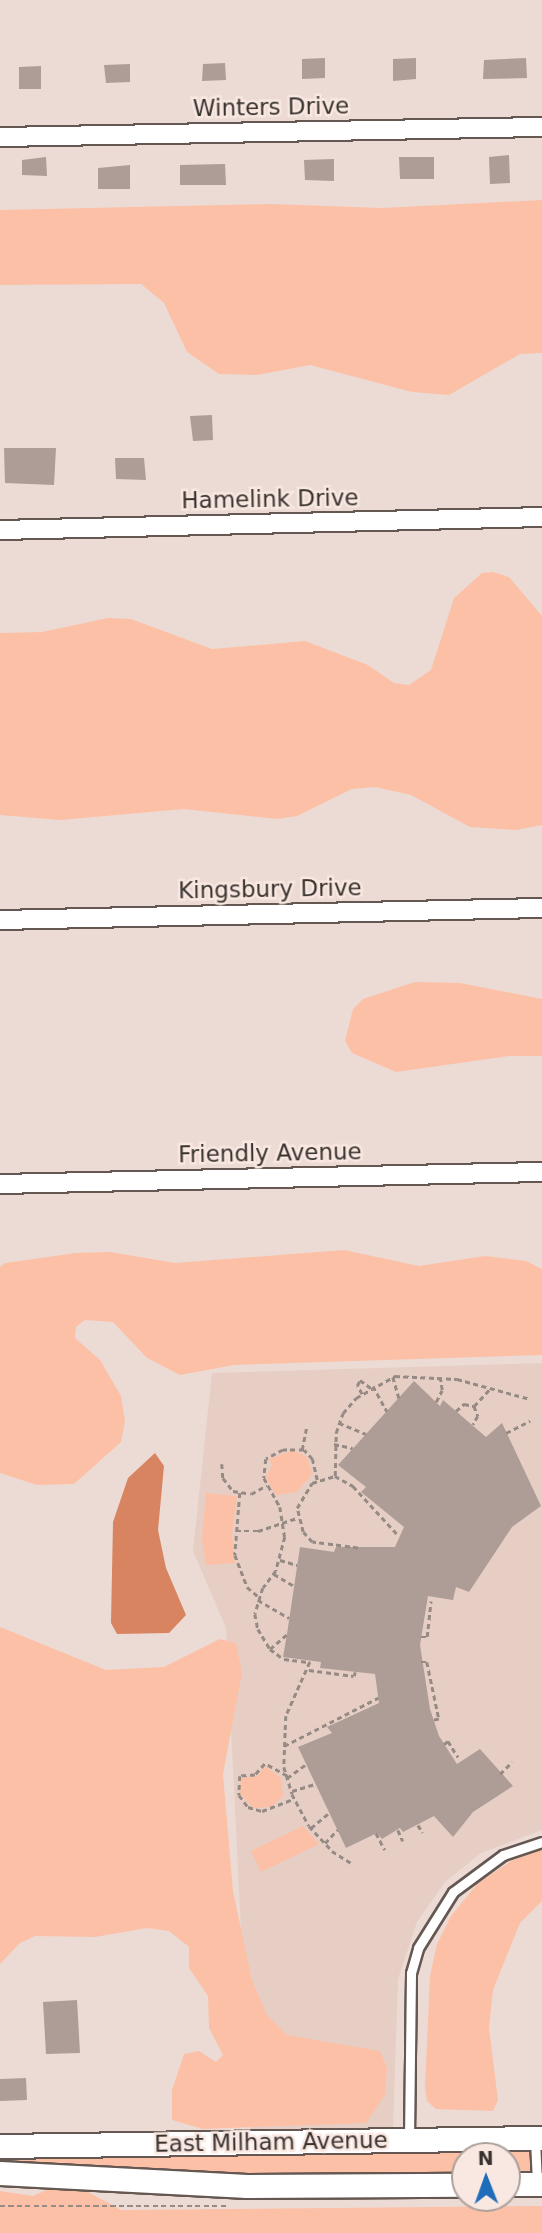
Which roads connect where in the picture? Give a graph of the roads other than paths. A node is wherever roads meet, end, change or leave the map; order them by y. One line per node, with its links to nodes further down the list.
1 (542, 127): 2 (street, Winters Drive)
2 (0, 136)
3 (542, 517): 4 (street, Hamelink Drive)
4 (0, 530)
5 (542, 908): 6 (street, Kingsbury Drive)
6 (0, 920)
7 (542, 1171): 8 (street, Friendly Avenue)
8 (0, 1184)
9 (542, 1842): 11 (lane)
10 (539, 2138): 11 (street, East Milham Avenue); 15 (lane)
11 (409, 2140): 12 (street, East Milham Avenue)
12 (0, 2146)
13 (0, 2173): 16 (street, East Milham Avenue)
14 (521, 2184): 15 (street)
15 (539, 2184)
16 (451, 2185)

